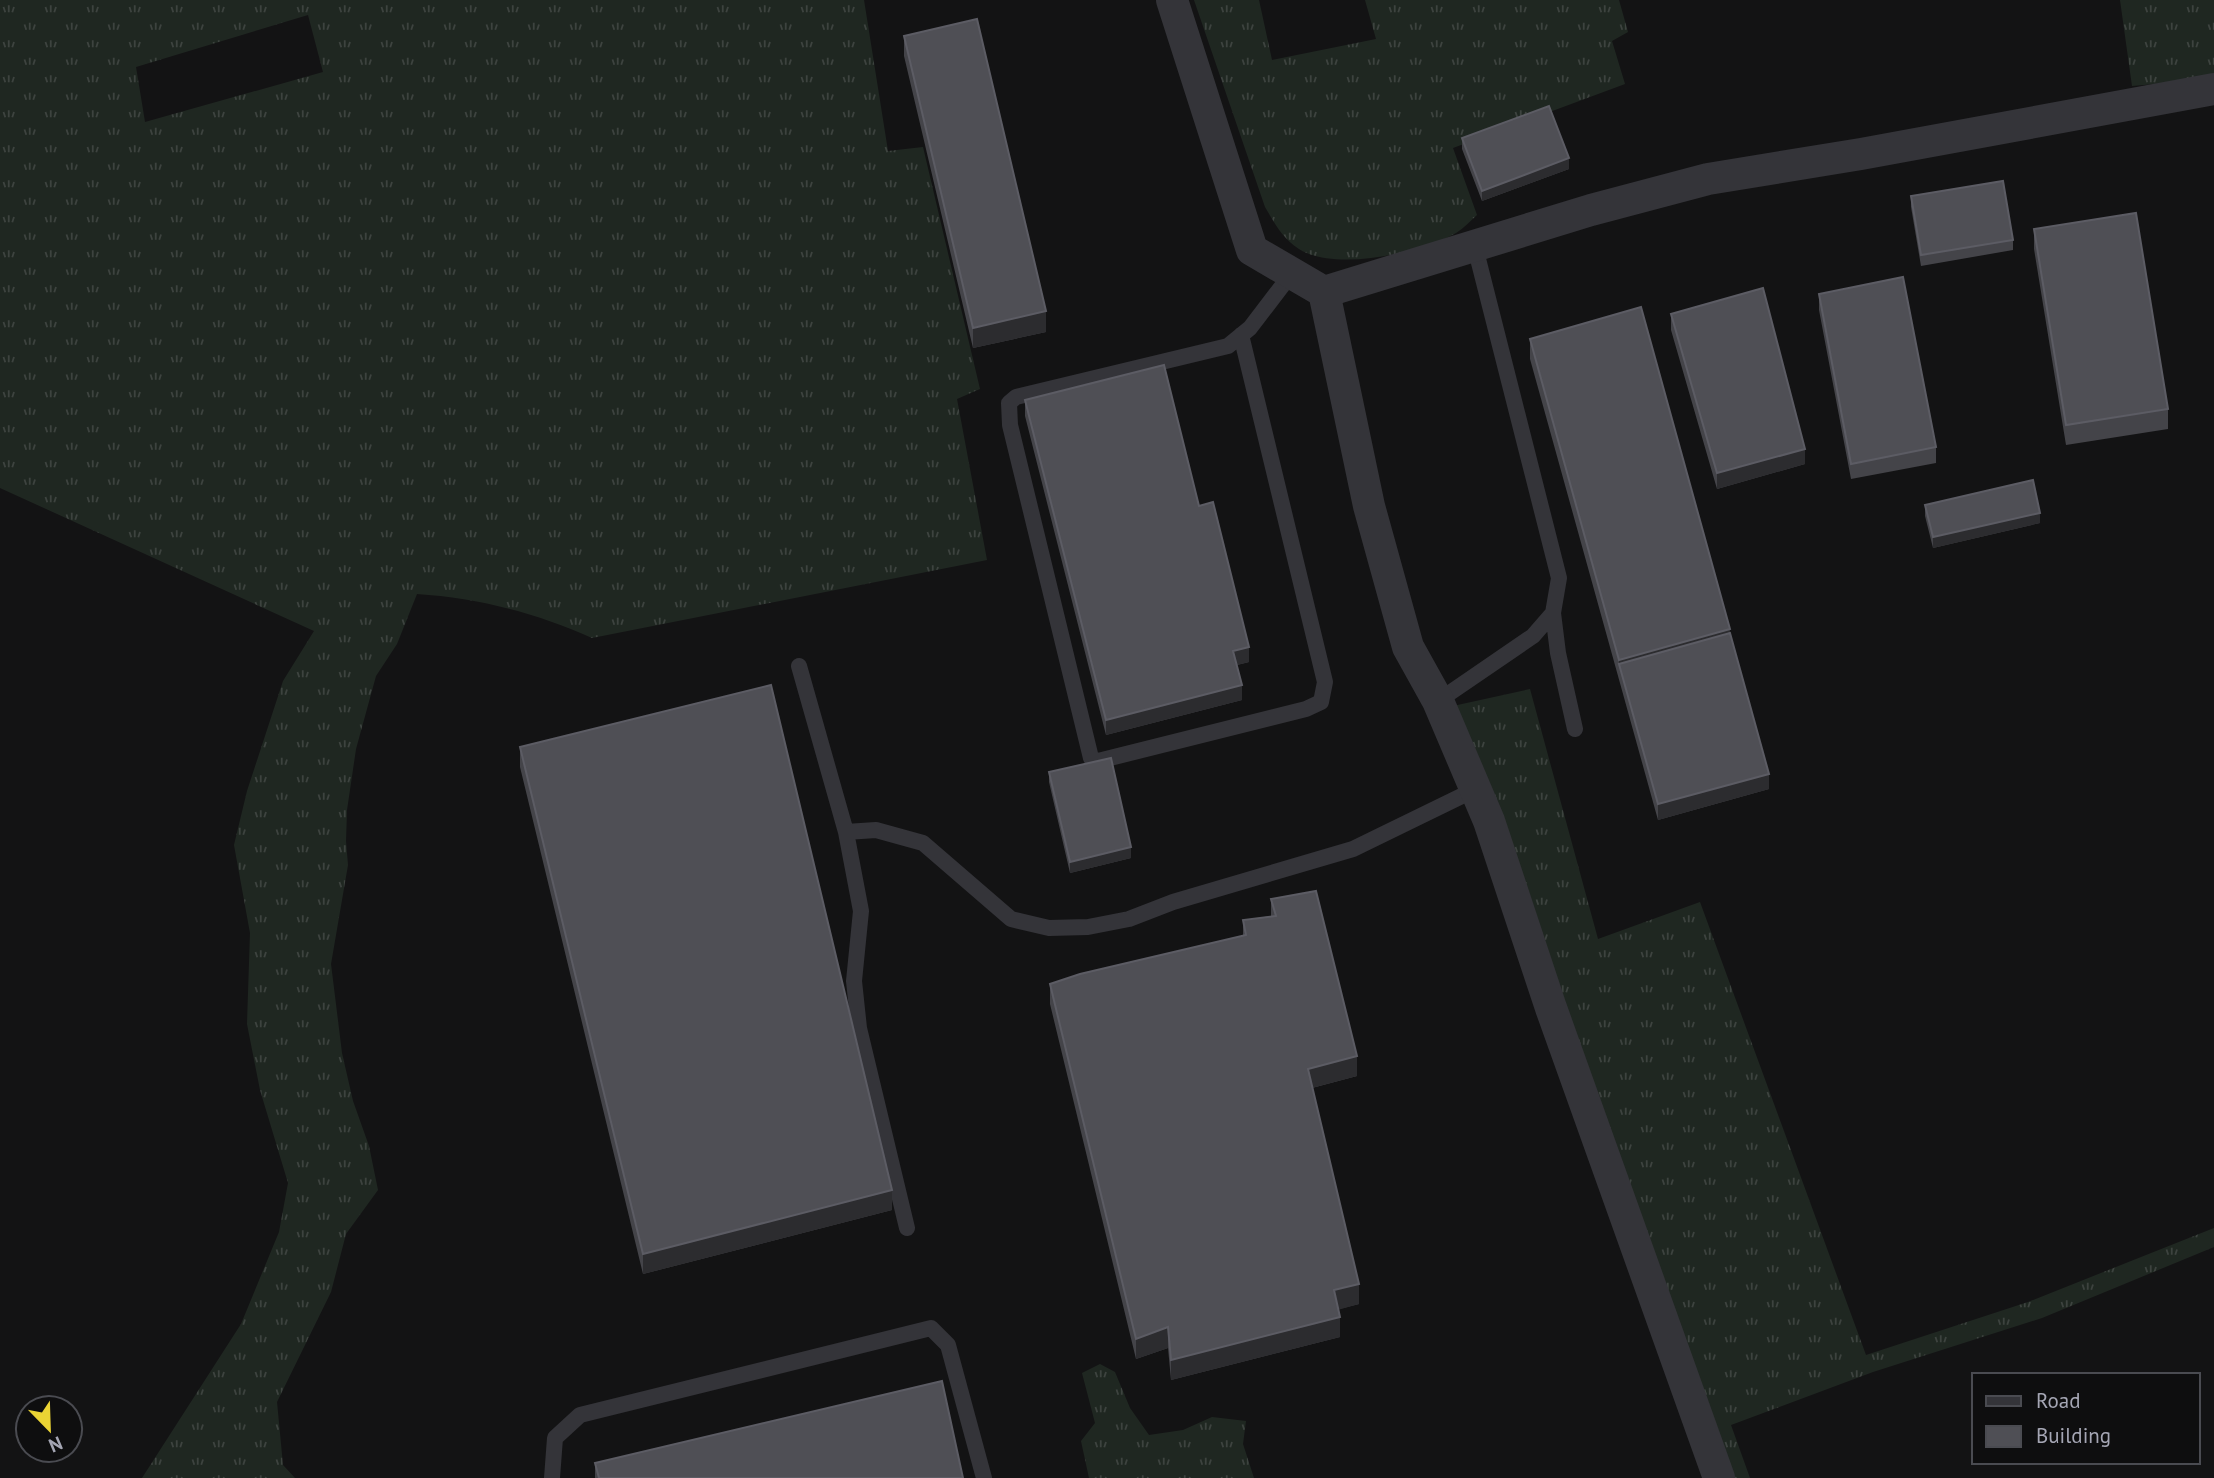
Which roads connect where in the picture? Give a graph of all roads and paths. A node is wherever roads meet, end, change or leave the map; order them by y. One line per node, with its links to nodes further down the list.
1 (1172, 0): 4 (street)
2 (2214, 89): 3 (street)
3 (1475, 247): 5 (street); 7 (lane)
4 (1292, 273): 5 (street); 6 (lane)
5 (1324, 292): 9 (street)
6 (1241, 335): 6 (lane)
7 (1553, 612): 9 (lane); 10 (lane)
8 (799, 666): 12 (lane)
9 (1438, 701): 11 (street)
10 (1576, 729)
11 (1474, 790): 12 (lane); 16 (street)
12 (846, 832): 13 (lane)
13 (906, 1228)
14 (552, 1478): 15 (lane)
15 (984, 1478)
16 (1719, 1478)

